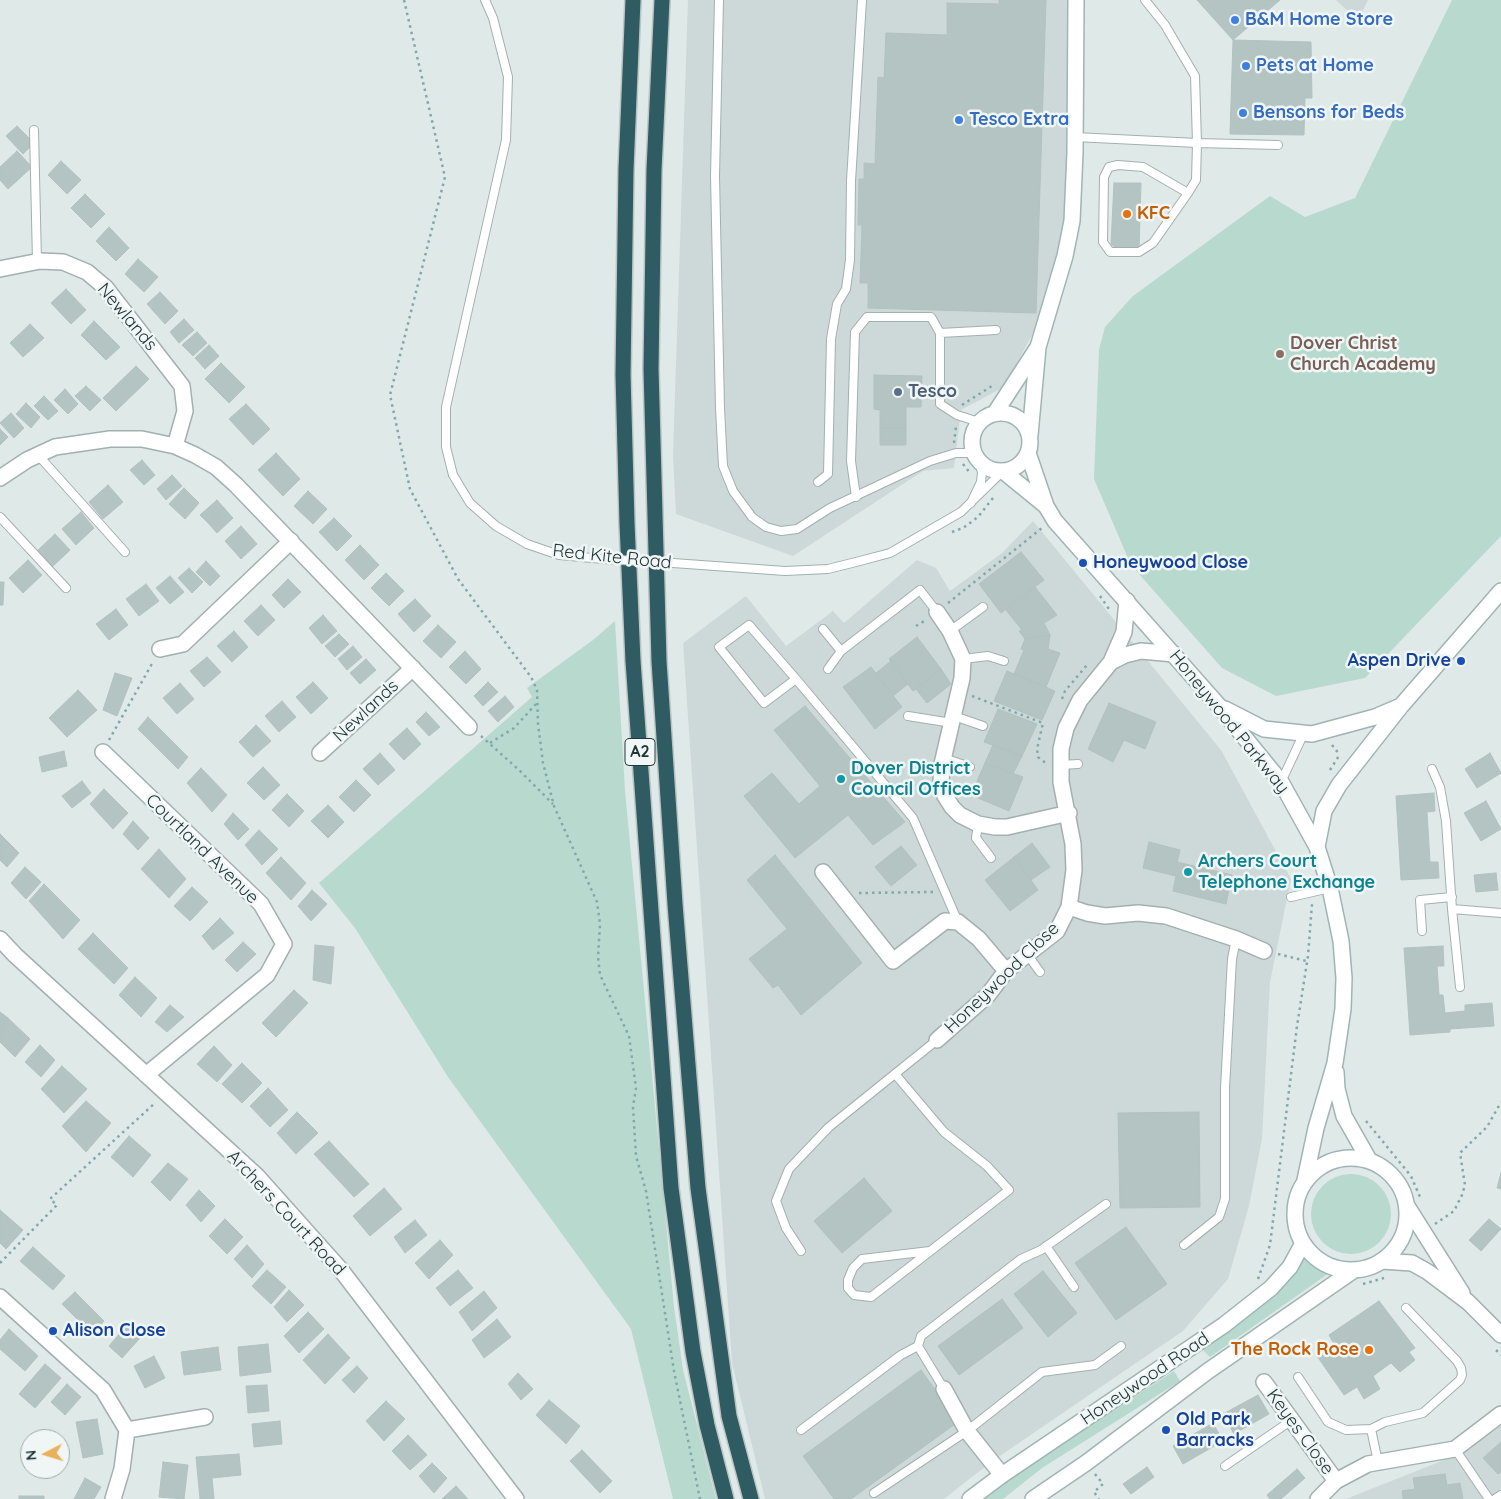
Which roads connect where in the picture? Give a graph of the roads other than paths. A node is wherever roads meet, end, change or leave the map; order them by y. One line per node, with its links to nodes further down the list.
1 (484, 0): 29 (lane, Red Kite Road, bridge)
2 (633, 0): 126 (highway, A2)
3 (662, 0): 127 (highway, A2)
4 (719, 0): 28 (lane)
5 (862, 0): 27 (lane)
6 (1076, 0): 9 (street)
7 (1145, 0): 10 (lane)
8 (34, 130): 13 (lane)
9 (1075, 138): 10 (lane); 17 (street)
10 (1197, 143): 11 (lane); 12 (lane)
11 (1278, 145)
12 (1188, 193): 12 (lane)
13 (37, 262): 14 (street, Newlands); 21 (street, Newlands)
14 (0, 269)
15 (996, 330): 16 (lane)
16 (940, 333): 19 (lane); 28 (lane)
17 (1038, 347): 18 (street); 20 (street)
18 (995, 413): 19 (street); 20 (street)
19 (979, 422): 24 (street)
20 (1030, 435): 22 (street)
21 (175, 446): 23 (street, Newlands); 32 (street, Newlands)
22 (1028, 453): 25 (street); 30 (street, Honeywood Parkway)
23 (38, 455): 26 (street, Newlands); 33 (lane)
24 (979, 462): 25 (street); 28 (lane); 29 (lane)
25 (1003, 471): 29 (lane, Red Kite Road); 30 (street, Honeywood Parkway)
26 (0, 478)
27 (818, 482)
28 (856, 497)
29 (971, 503)
30 (1046, 506): 36 (street, Honeywood Parkway)
31 (0, 518): 34 (lane)
32 (291, 541): 41 (street); 47 (street, Newlands)
33 (124, 552)
34 (66, 588)
35 (1501, 591): 51 (street)
36 (1127, 601): 43 (street, Honeywood Parkway); 46 (street, Honeywood Close)
37 (983, 607): 40 (lane)
38 (937, 612): 40 (street); 42 (lane)
39 (823, 628): 42 (lane)
40 (950, 630): 44 (street)
41 (160, 649)
42 (841, 651): 48 (lane)
43 (1174, 654): 46 (street, Honeywood Close); 50 (street, Honeywood Parkway)
44 (963, 660): 45 (lane); 53 (street)
45 (1004, 661)
46 (1111, 662): 60 (street, Honeywood Close)
47 (412, 668): 55 (street, Newlands); 58 (street, Newlands)
48 (828, 669)
49 (796, 679): 49 (lane); 76 (lane)
50 (1219, 706): 56 (street); 64 (street, Honeywood Parkway)
51 (1402, 706): 56 (street); 67 (street)
52 (908, 716): 53 (lane)
53 (953, 720): 54 (lane); 59 (street)
54 (983, 726)
55 (469, 727)
56 (1304, 734): 64 (lane)
57 (103, 752): 88 (street, Courtland Avenue)
58 (320, 753)
59 (944, 758): 62 (lane); 66 (street)
60 (1053, 762): 61 (lane); 65 (street, Honeywood Close)
61 (1078, 764)
62 (970, 767)
63 (1432, 769): 72 (lane)
64 (1281, 782): 67 (street, Honeywood Parkway)
65 (1068, 813): 66 (street); 73 (street, Honeywood Close)
66 (978, 824): 68 (lane)
67 (1317, 847): 70 (street, Honeywood Parkway)
68 (992, 858)
69 (823, 872): 76 (street)
70 (1330, 888): 71 (lane); 86 (street, Honeywood Parkway)
71 (1291, 897)
72 (1452, 897): 74 (lane); 77 (lane)
73 (1069, 906): 79 (street); 81 (street, Honeywood Close)
74 (1452, 909): 75 (lane); 84 (lane)
75 (1501, 913)
76 (951, 921): 82 (street)
77 (1422, 931)
78 (0, 939): 88 (street, Archers Court Road)
79 (1236, 939): 80 (street); 94 (lane)
80 (1264, 951)
81 (1027, 954): 82 (street, Honeywood Close); 83 (lane)
82 (1006, 970): 85 (street, Honeywood Close)
83 (1040, 972)
84 (1460, 987)
85 (937, 1040): 87 (lane)
86 (1335, 1063): 89 (street, Honeywood Parkway); 90 (street, Honeywood Parkway)
87 (895, 1074): 96 (lane); 97 (lane)
88 (146, 1075): 125 (street, Archers Court Road)
89 (1369, 1160): 90 (street); 92 (street)
90 (1305, 1180): 93 (street)
91 (1106, 1204): 95 (lane)
92 (1407, 1206): 98 (street); 102 (street)
93 (1303, 1243): 99 (street); 120 (street, Honeywood Road)
94 (1184, 1245)
95 (1046, 1246): 100 (lane); 105 (lane)
96 (930, 1251): 96 (lane)
97 (801, 1252)
98 (1382, 1261): 99 (street); 102 (street)
99 (1354, 1270): 129 (street, Honeywood Road)
100 (1074, 1286)
101 (0, 1297): 114 (street)
102 (1468, 1302): 104 (street)
103 (1406, 1308): 113 (lane)
104 (1498, 1342)
105 (918, 1346): 109 (lane); 115 (lane)
106 (1122, 1346): 116 (lane)
107 (1298, 1376): 113 (lane)
108 (1264, 1382): 112 (street, Keyes Close)
109 (944, 1389): 116 (street)
110 (1501, 1414): 117 (street)
111 (205, 1416): 114 (street)
112 (1292, 1420): 119 (lane); 121 (street, Keyes Close)
113 (1371, 1429): 118 (lane)
114 (127, 1430): 124 (street)
115 (801, 1430)
116 (967, 1431): 120 (street); 122 (lane)
117 (1455, 1449): 118 (street); 131 (lane)
118 (1378, 1462): 121 (street)
119 (1226, 1466)
120 (1002, 1475): 128 (street, Honeywood Road)
121 (1336, 1481): 130 (street)
122 (874, 1493)
123 (1501, 1495): 132 (lane)
124 (113, 1499)
125 (516, 1499)
126 (726, 1499)
127 (751, 1499)
128 (970, 1499)
129 (1032, 1499)
130 (1318, 1499)
131 (1489, 1499)
132 (1495, 1499)

